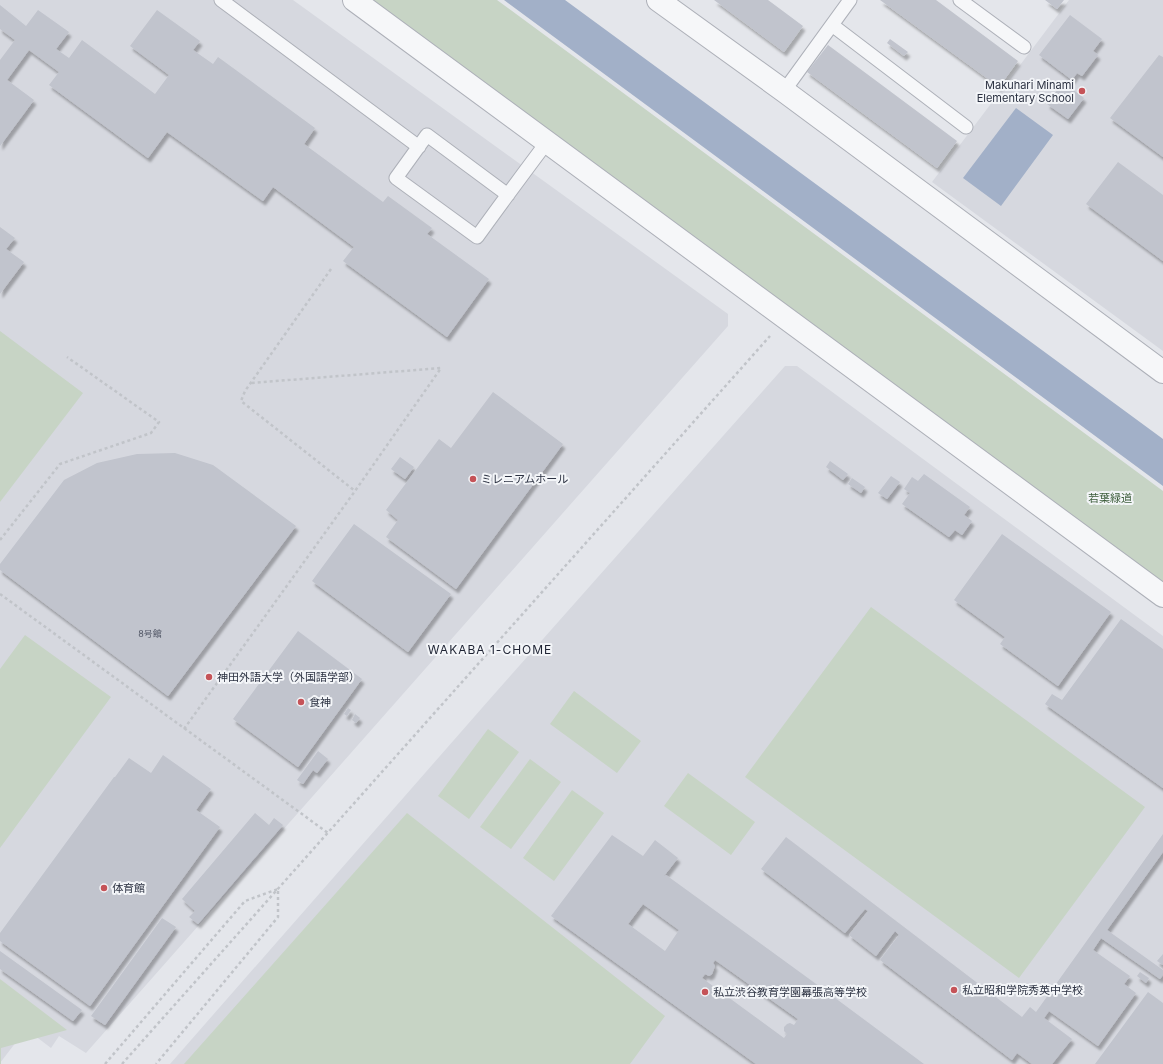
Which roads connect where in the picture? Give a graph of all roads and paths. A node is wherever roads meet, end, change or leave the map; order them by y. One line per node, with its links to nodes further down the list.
1 (221, 0): 11 (lane)
2 (354, 0): 10 (street)
3 (658, 0): 8 (street)
4 (960, 0): 7 (lane)
5 (844, 2): 6 (lane)
6 (832, 25): 8 (lane); 9 (lane)
7 (1024, 47)
8 (784, 91): 16 (street)
9 (966, 127)
10 (547, 142): 12 (lane); 21 (street)
11 (418, 147): 12 (lane); 12 (lane)
12 (508, 195)
13 (331, 269): 17 (path)
14 (770, 336): 23 (path)
15 (67, 357): 19 (path)
16 (1163, 372)
17 (251, 383): 18 (path); 18 (path)
18 (355, 491): 22 (path)
19 (0, 540)
20 (0, 594): 22 (path)
21 (1163, 596)
22 (184, 728): 23 (path)
23 (328, 833): 24 (path)
24 (278, 889): 25 (path); 26 (path); 27 (path)
25 (106, 1064)
26 (122, 1064)
27 (156, 1064)

